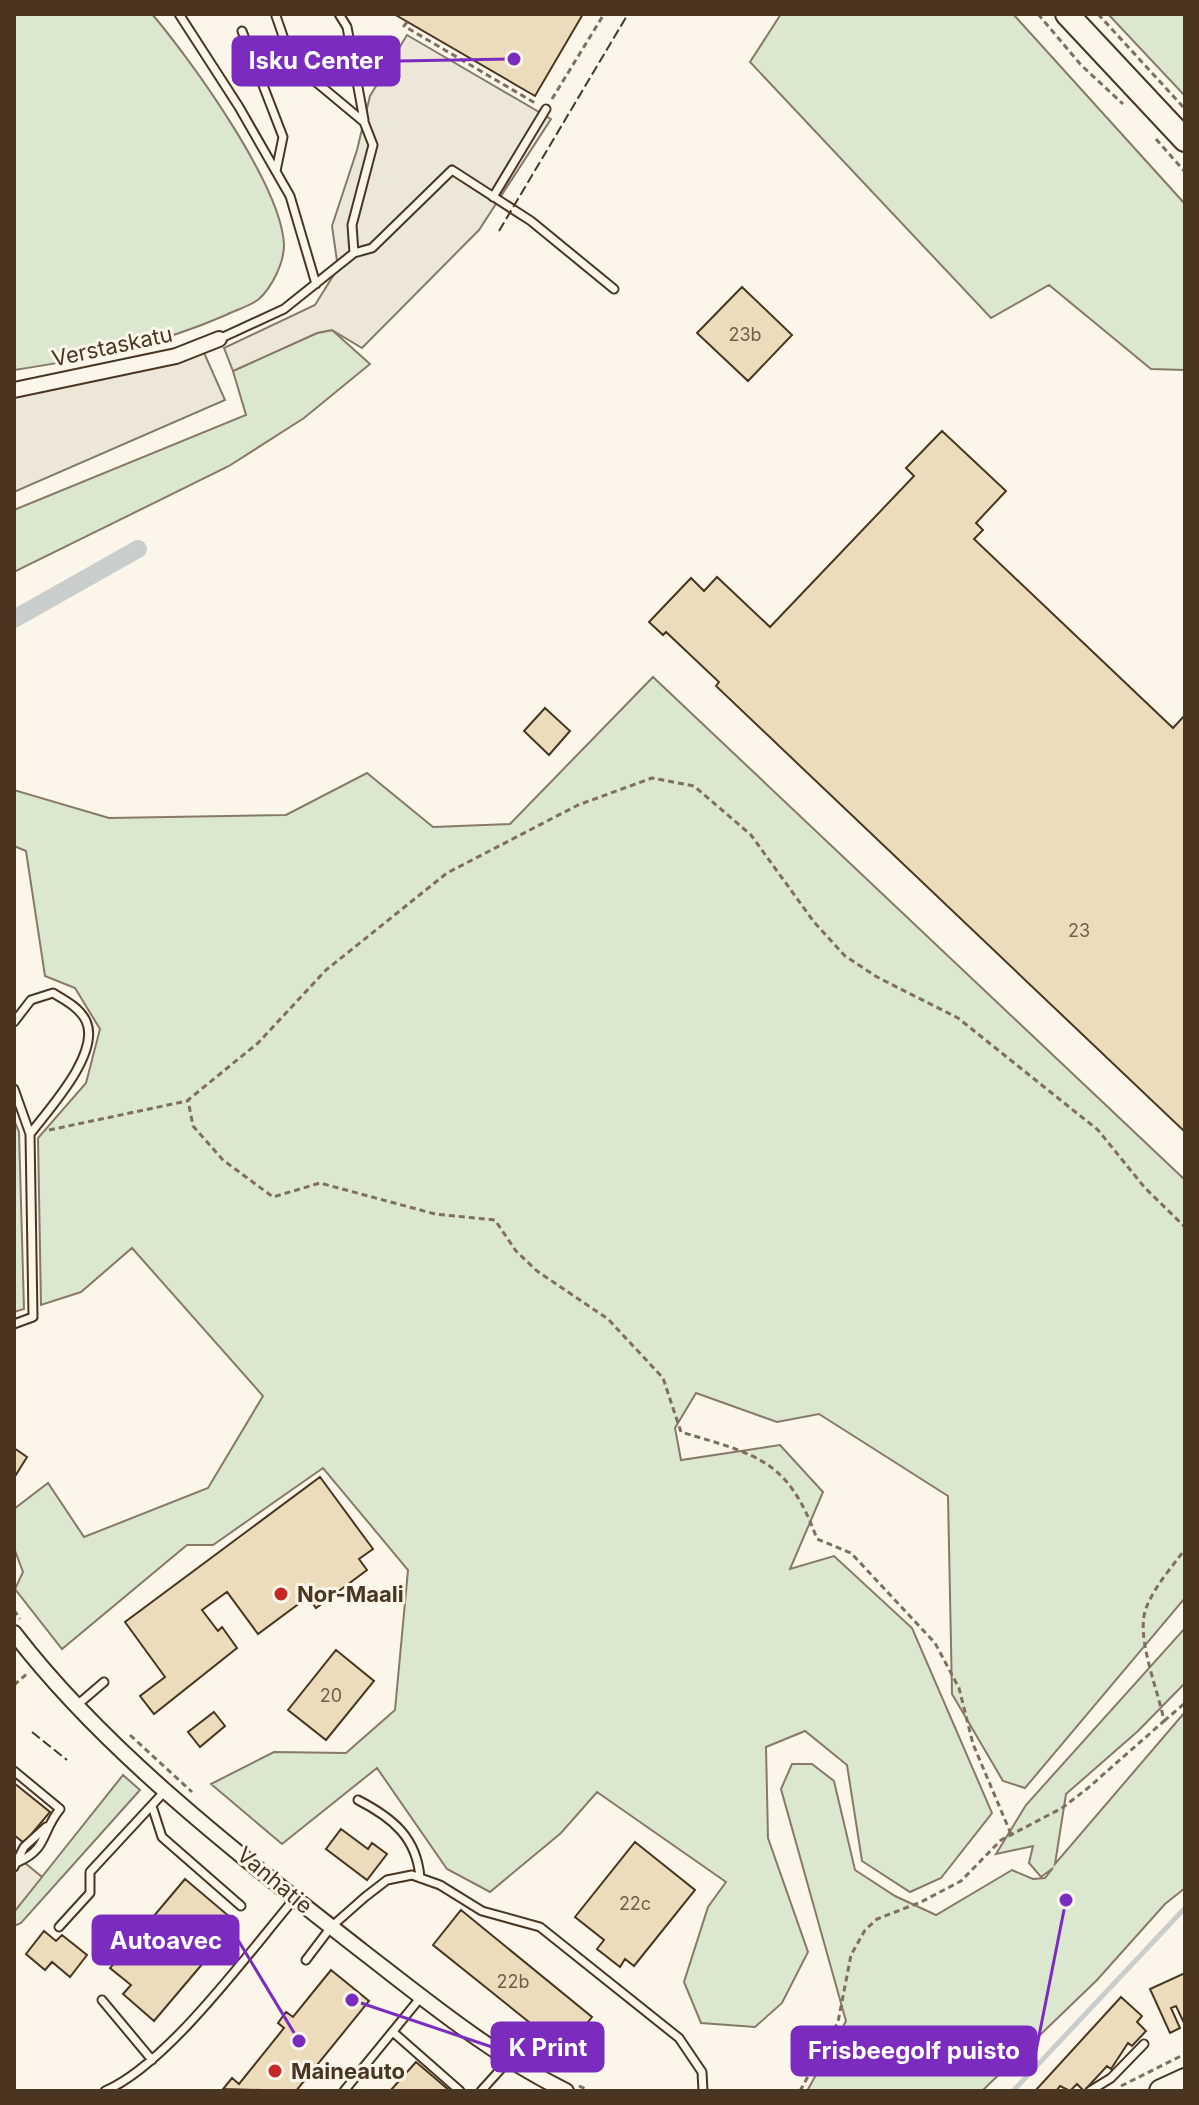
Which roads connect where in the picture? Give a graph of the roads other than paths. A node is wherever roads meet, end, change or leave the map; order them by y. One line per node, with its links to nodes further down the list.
1 (179, 14): 9 (lane)
2 (339, 14): 7 (lane)
3 (1067, 14): 8 (street)
4 (276, 16): 7 (lane)
5 (242, 31): 9 (lane)
6 (546, 109): 10 (lane)
7 (364, 122): 11 (lane)
8 (1185, 140)
9 (276, 171): 12 (lane)
10 (493, 197): 11 (lane); 13 (lane)
11 (354, 253): 12 (lane)
12 (316, 284): 14 (lane)
13 (614, 289)
14 (219, 339): 15 (street, Verstaskatu)
15 (14, 390)
16 (14, 1022): 18 (lane)
17 (14, 1089): 18 (lane)
18 (30, 1134): 19 (lane)
19 (14, 1324)
20 (20, 1629): 21 (street, Vanhatie)
21 (25, 1648): 22 (street); 24 (street, Vanhatie)
22 (14, 1659)
23 (104, 1682): 24 (lane)
24 (76, 1706): 26 (street, Vanhatie)
25 (14, 1771): 29 (lane)
26 (166, 1789): 28 (lane); 32 (street, Vanhatie)
27 (358, 1800): 31 (lane)
28 (152, 1806): 33 (lane); 34 (lane)
29 (46, 1827): 30 (lane); 30 (lane)
30 (15, 1863)
31 (420, 1878): 35 (lane); 49 (lane)
32 (295, 1898): 35 (street, Vanhatie); 41 (lane)
33 (241, 1906)
34 (59, 1927)
35 (331, 1927): 36 (lane); 37 (street, Vanhatie)
36 (306, 1960)
37 (421, 1997): 39 (lane); 42 (street, Vanhatie)
38 (102, 2000): 41 (lane)
39 (393, 2032): 46 (lane); 47 (lane)
40 (1144, 2044): 50 (lane)
41 (152, 2060): 45 (lane)
42 (509, 2060): 44 (street, Vanhatie); 48 (lane)
43 (1185, 2080): 51 (street)
44 (572, 2088)
45 (105, 2091)
46 (344, 2091)
47 (460, 2091)
48 (481, 2091)
49 (703, 2091)
50 (1090, 2091)
51 (1161, 2091)

